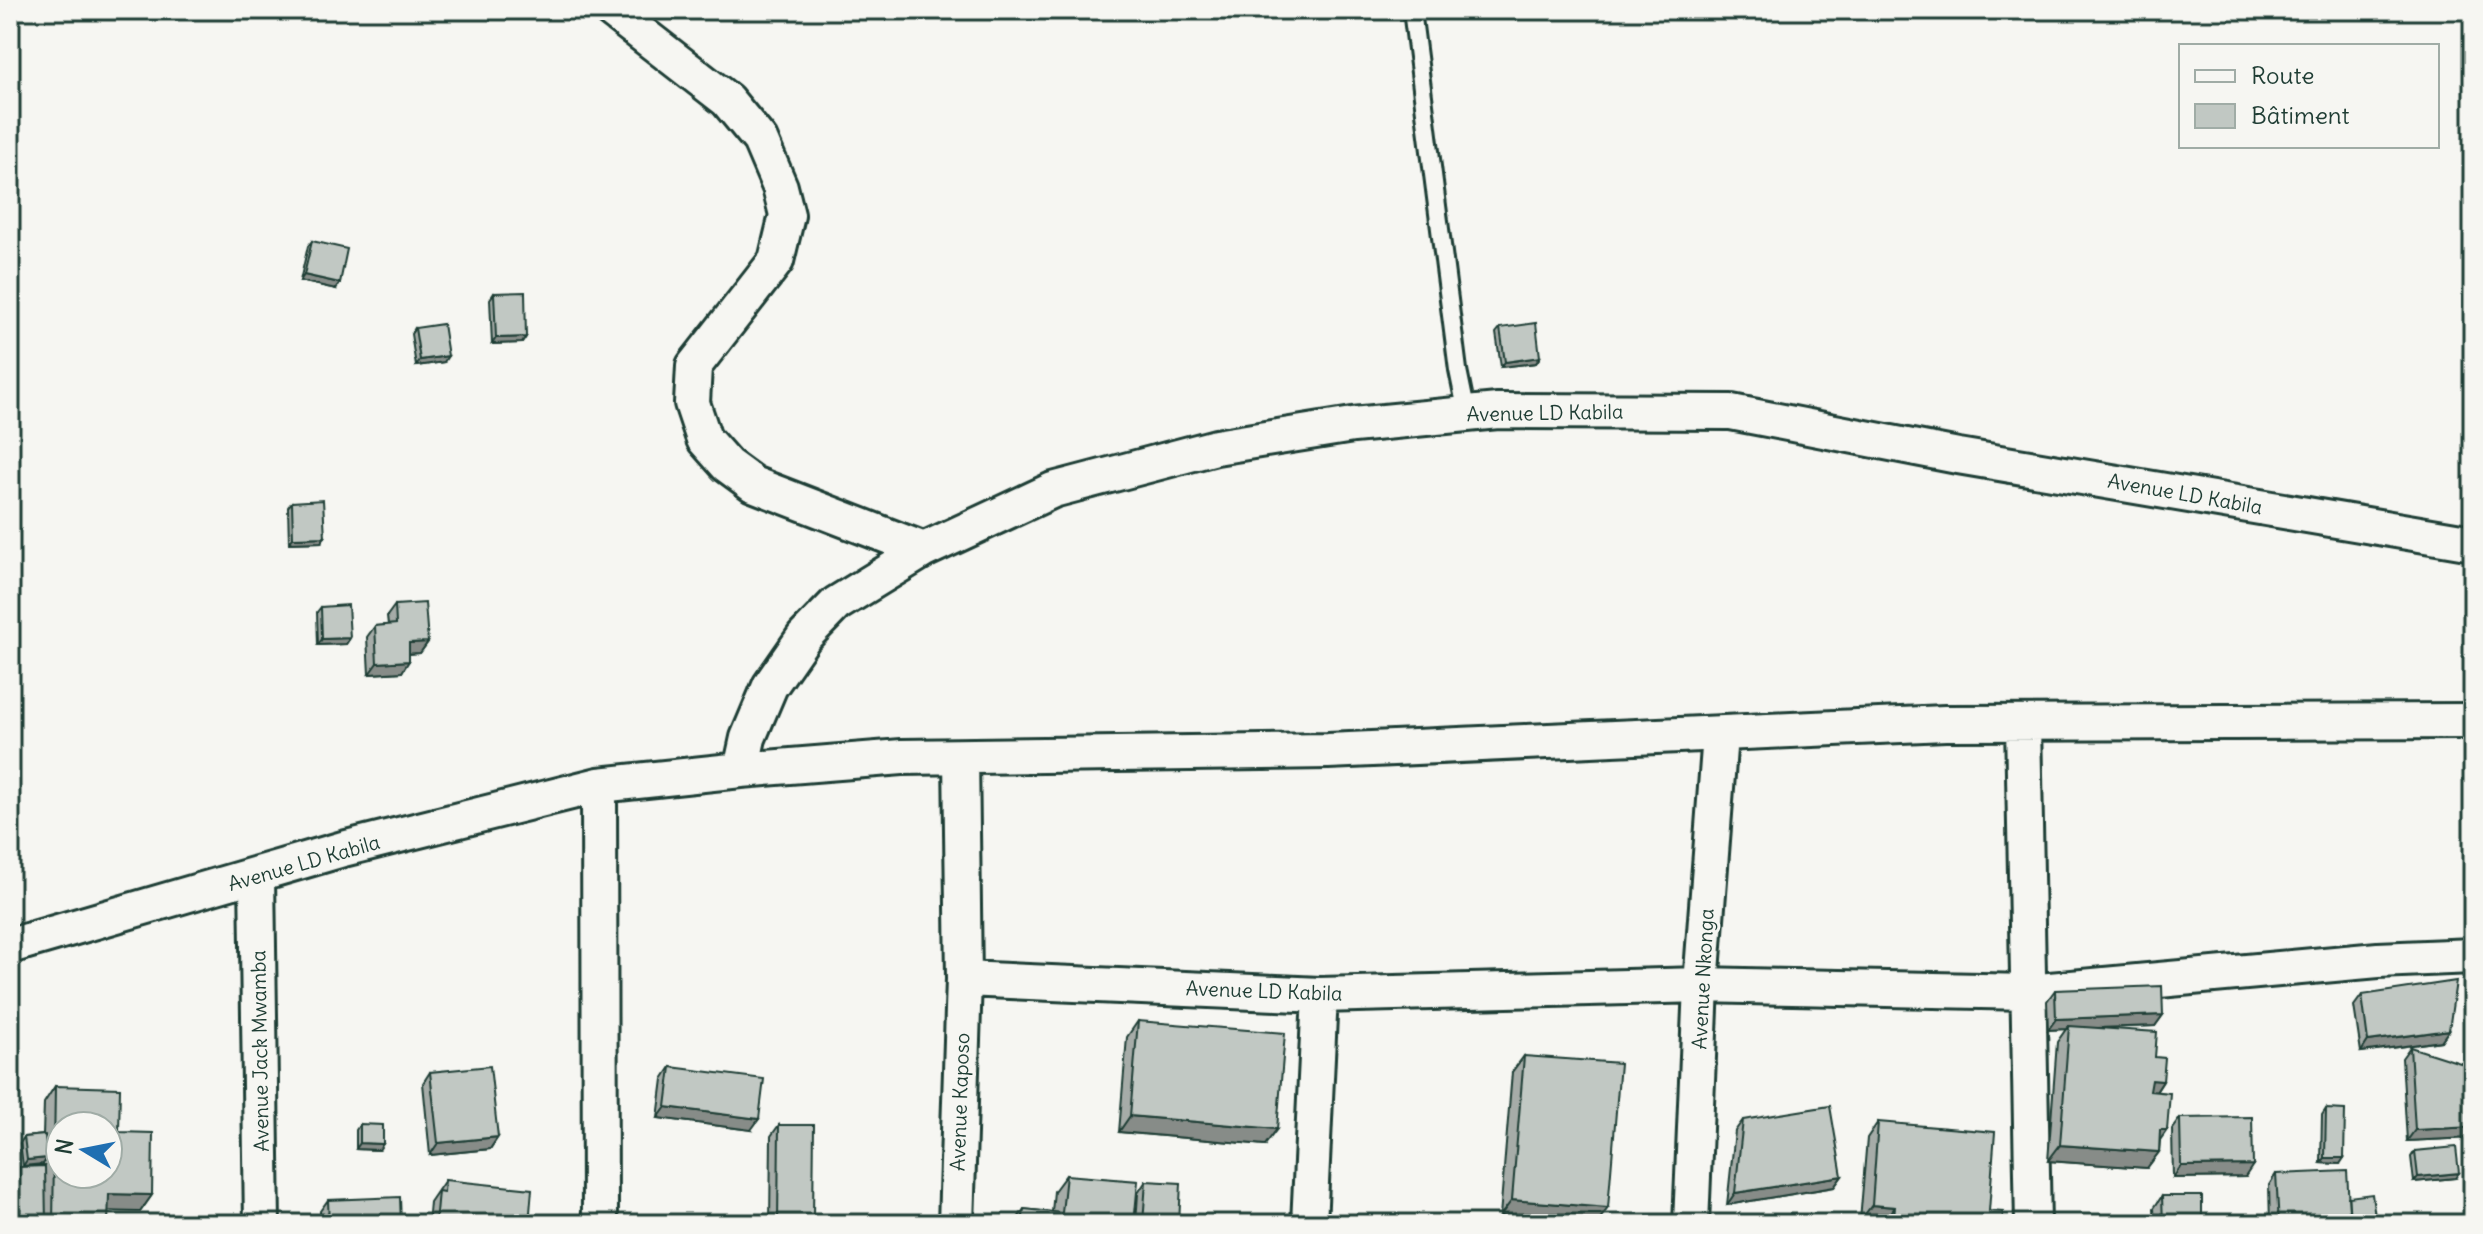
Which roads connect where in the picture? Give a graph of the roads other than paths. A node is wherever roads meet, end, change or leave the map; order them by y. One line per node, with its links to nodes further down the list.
1 (611, 10): 5 (street)
2 (1412, 10): 3 (lane)
3 (1467, 414): 4 (street, Avenue LD Kabila); 5 (street, Avenue LD Kabila)
4 (2473, 543)
5 (924, 550): 10 (street, Avenue LD Kabila)
6 (2473, 721): 7 (street, Avenue LD Kabila)
7 (2023, 724): 8 (street, Avenue LD Kabila); 17 (street)
8 (1720, 735): 9 (street, Avenue LD Kabila); 16 (street, Avenue Nkonga)
9 (961, 757): 10 (street, Avenue LD Kabila); 15 (street, Avenue Kaposo)
10 (741, 770): 11 (street, Avenue LD Kabila)
11 (599, 785): 12 (street, Avenue LD Kabila); 20 (street)
12 (257, 877): 13 (street, Avenue LD Kabila); 19 (street, Avenue Jack Mwamba)
13 (10, 946)
14 (2473, 956): 17 (street, Avenue LD Kabila)
15 (964, 979): 18 (street, Avenue LD Kabila); 21 (street, Avenue Kaposo)
16 (1701, 985): 17 (street, Avenue LD Kabila); 18 (street, Avenue LD Kabila); 23 (street, Avenue Nkonga)
17 (2028, 992): 24 (street)
18 (1320, 995): 22 (street)
19 (262, 1224)
20 (600, 1224)
21 (956, 1224)
22 (1309, 1224)
23 (1691, 1224)
24 (2033, 1224)

